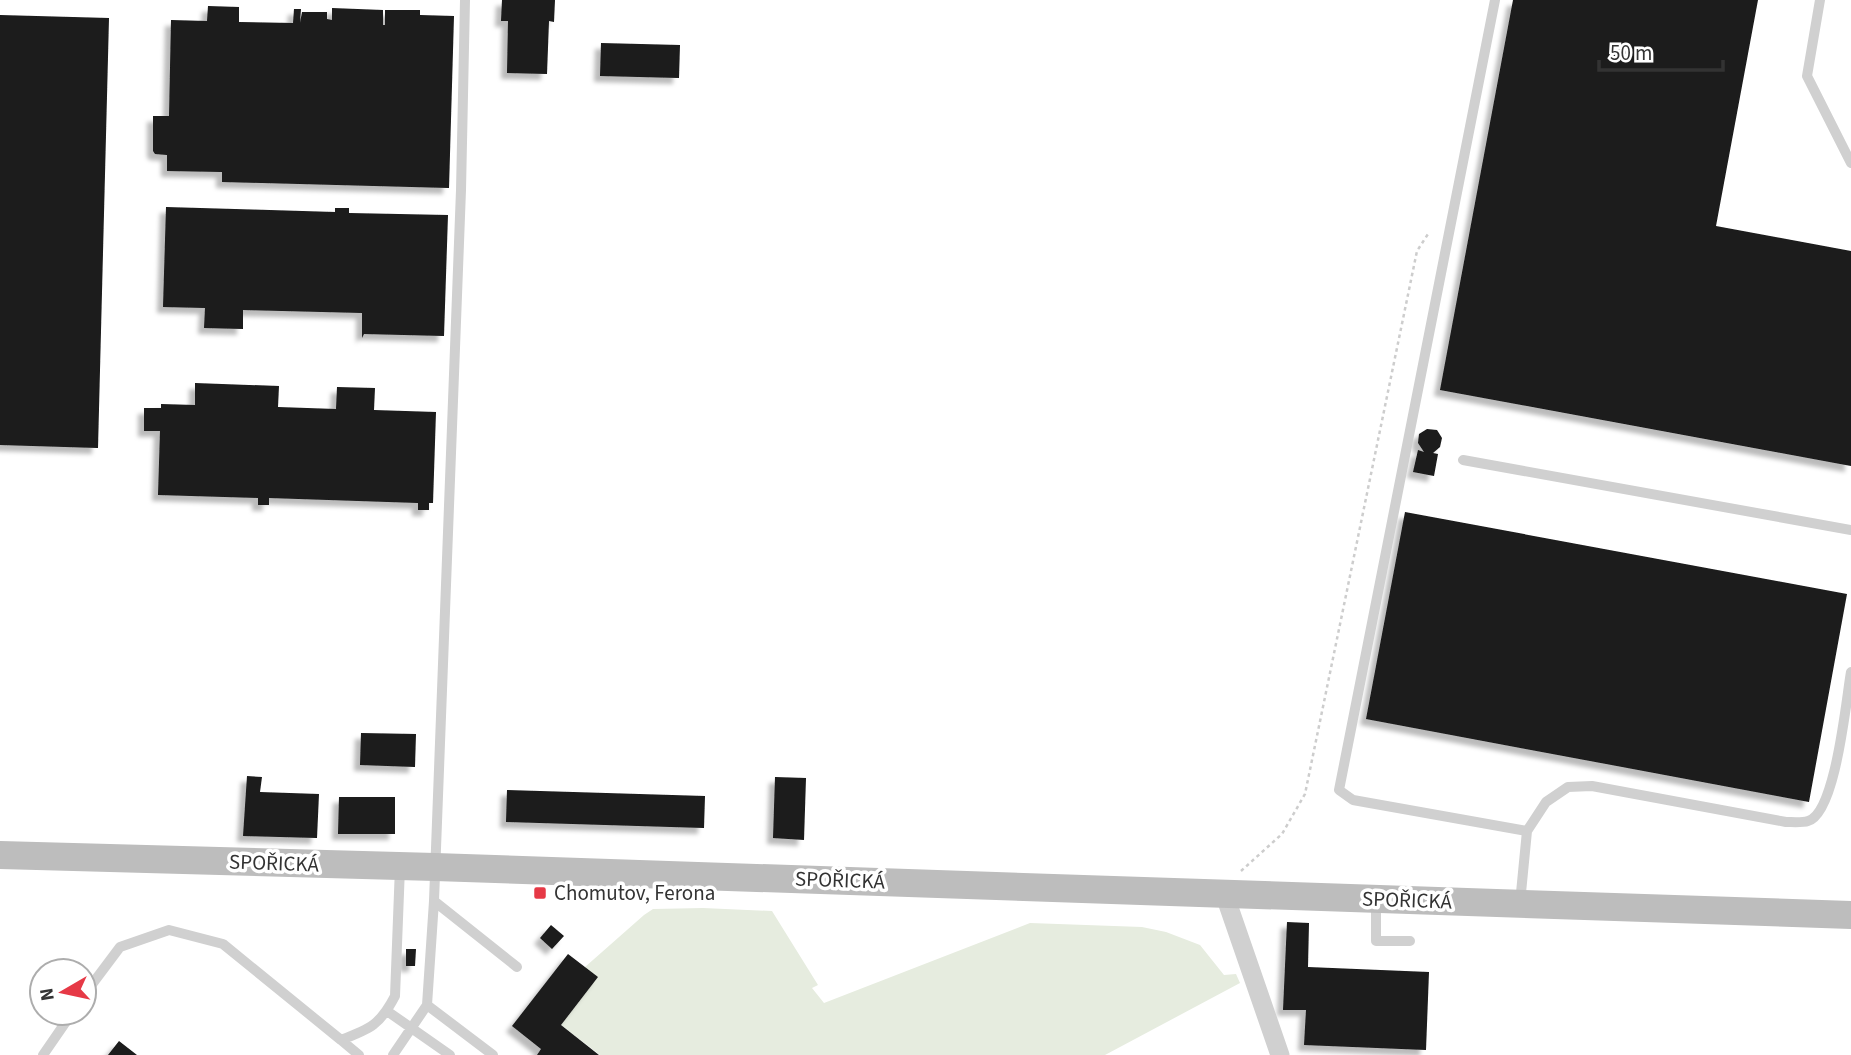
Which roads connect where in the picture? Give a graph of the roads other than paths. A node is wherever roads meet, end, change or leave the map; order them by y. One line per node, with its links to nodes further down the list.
1 (465, 0): 11 (lane)
2 (1495, 0): 8 (lane)
3 (1820, 0): 4 (lane)
4 (1851, 163)
5 (1462, 460): 6 (lane)
6 (1851, 530)
7 (1851, 672): 8 (lane)
8 (1527, 831): 15 (lane)
9 (0, 855): 10 (street, SPOŘICKÁ)
10 (400, 866): 11 (street, SPOŘICKÁ); 21 (lane)
11 (435, 867): 12 (street, SPOŘICKÁ); 14 (lane)
12 (1224, 893): 13 (street, SPOŘICKÁ); 30 (street)
13 (1376, 899): 15 (street, SPOŘICKÁ); 17 (lane)
14 (434, 901): 18 (lane); 20 (lane)
15 (1520, 903): 16 (street, SPOŘICKÁ)
16 (1851, 915)
17 (1410, 941)
18 (517, 967)
19 (98, 976): 24 (lane)
20 (427, 1005): 23 (lane); 29 (lane)
21 (387, 1011): 23 (lane); 24 (lane)
22 (62, 1027): 25 (lane)
23 (410, 1029): 27 (lane); 28 (lane)
24 (341, 1040): 26 (lane)
25 (43, 1055)
26 (359, 1055)
27 (393, 1055)
28 (450, 1055)
29 (494, 1055)
30 (1280, 1055)

